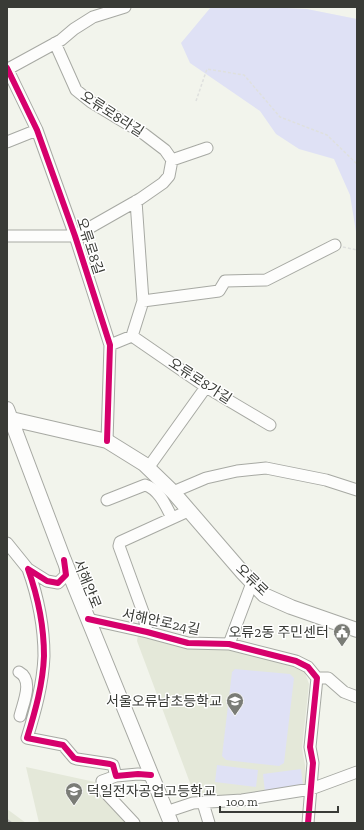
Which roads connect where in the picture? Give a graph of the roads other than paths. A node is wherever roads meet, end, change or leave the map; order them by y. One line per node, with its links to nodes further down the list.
1 (125, 7): 2 (street)
2 (55, 43): 3 (street); 7 (street, 오류로8라길)
3 (7, 69): 4 (street, 오류로8길)
4 (37, 130): 5 (street); 10 (street, 오류로8길)
5 (7, 142)
6 (208, 148): 7 (street)
7 (172, 160): 8 (street)
8 (136, 201): 10 (street); 12 (street)
9 (8, 235): 10 (street)
10 (75, 236): 14 (street, 오류로8길)
11 (335, 245): 12 (street)
12 (143, 301): 13 (street)
13 (132, 336): 14 (street); 15 (street, 오류로8가길)
14 (110, 345): 18 (street, 오류로8길)
15 (206, 386): 17 (street, 오류로8가길); 19 (street)
16 (9, 415): 18 (main road, 오류로); 26 (main road, 서해안로)
17 (270, 425)
18 (107, 440): 19 (main road, 오류로)
19 (148, 468): 21 (main road, 오류로)
20 (357, 490): 21 (street)
21 (173, 492): 23 (main road, 오류로)
22 (107, 500): 24 (street)
23 (188, 511): 24 (street); 28 (main road, 오류로)
24 (172, 518): 31 (street)
25 (7, 543): 27 (street)
26 (64, 560): 27 (street); 29 (main road, 서해안로)
27 (28, 569): 38 (street)
28 (252, 583): 30 (main road, 오류로); 32 (street)
29 (88, 619): 31 (street, 서해안로24길); 39 (main road, 서해안로)
30 (357, 630)
31 (147, 632): 32 (street, 서해안로24길)
32 (229, 644): 34 (street, 서해안로24길)
33 (18, 672): 36 (street)
34 (317, 678): 35 (street); 40 (street)
35 (357, 697)
36 (20, 716)
37 (357, 772): 40 (street)
38 (116, 776): 39 (street); 43 (street)
39 (151, 776): 42 (main road, 서해안로)
40 (311, 789): 41 (street); 45 (street)
41 (203, 803): 42 (street); 44 (street)
42 (168, 818)
43 (134, 823)
44 (209, 823)
45 (308, 823)

